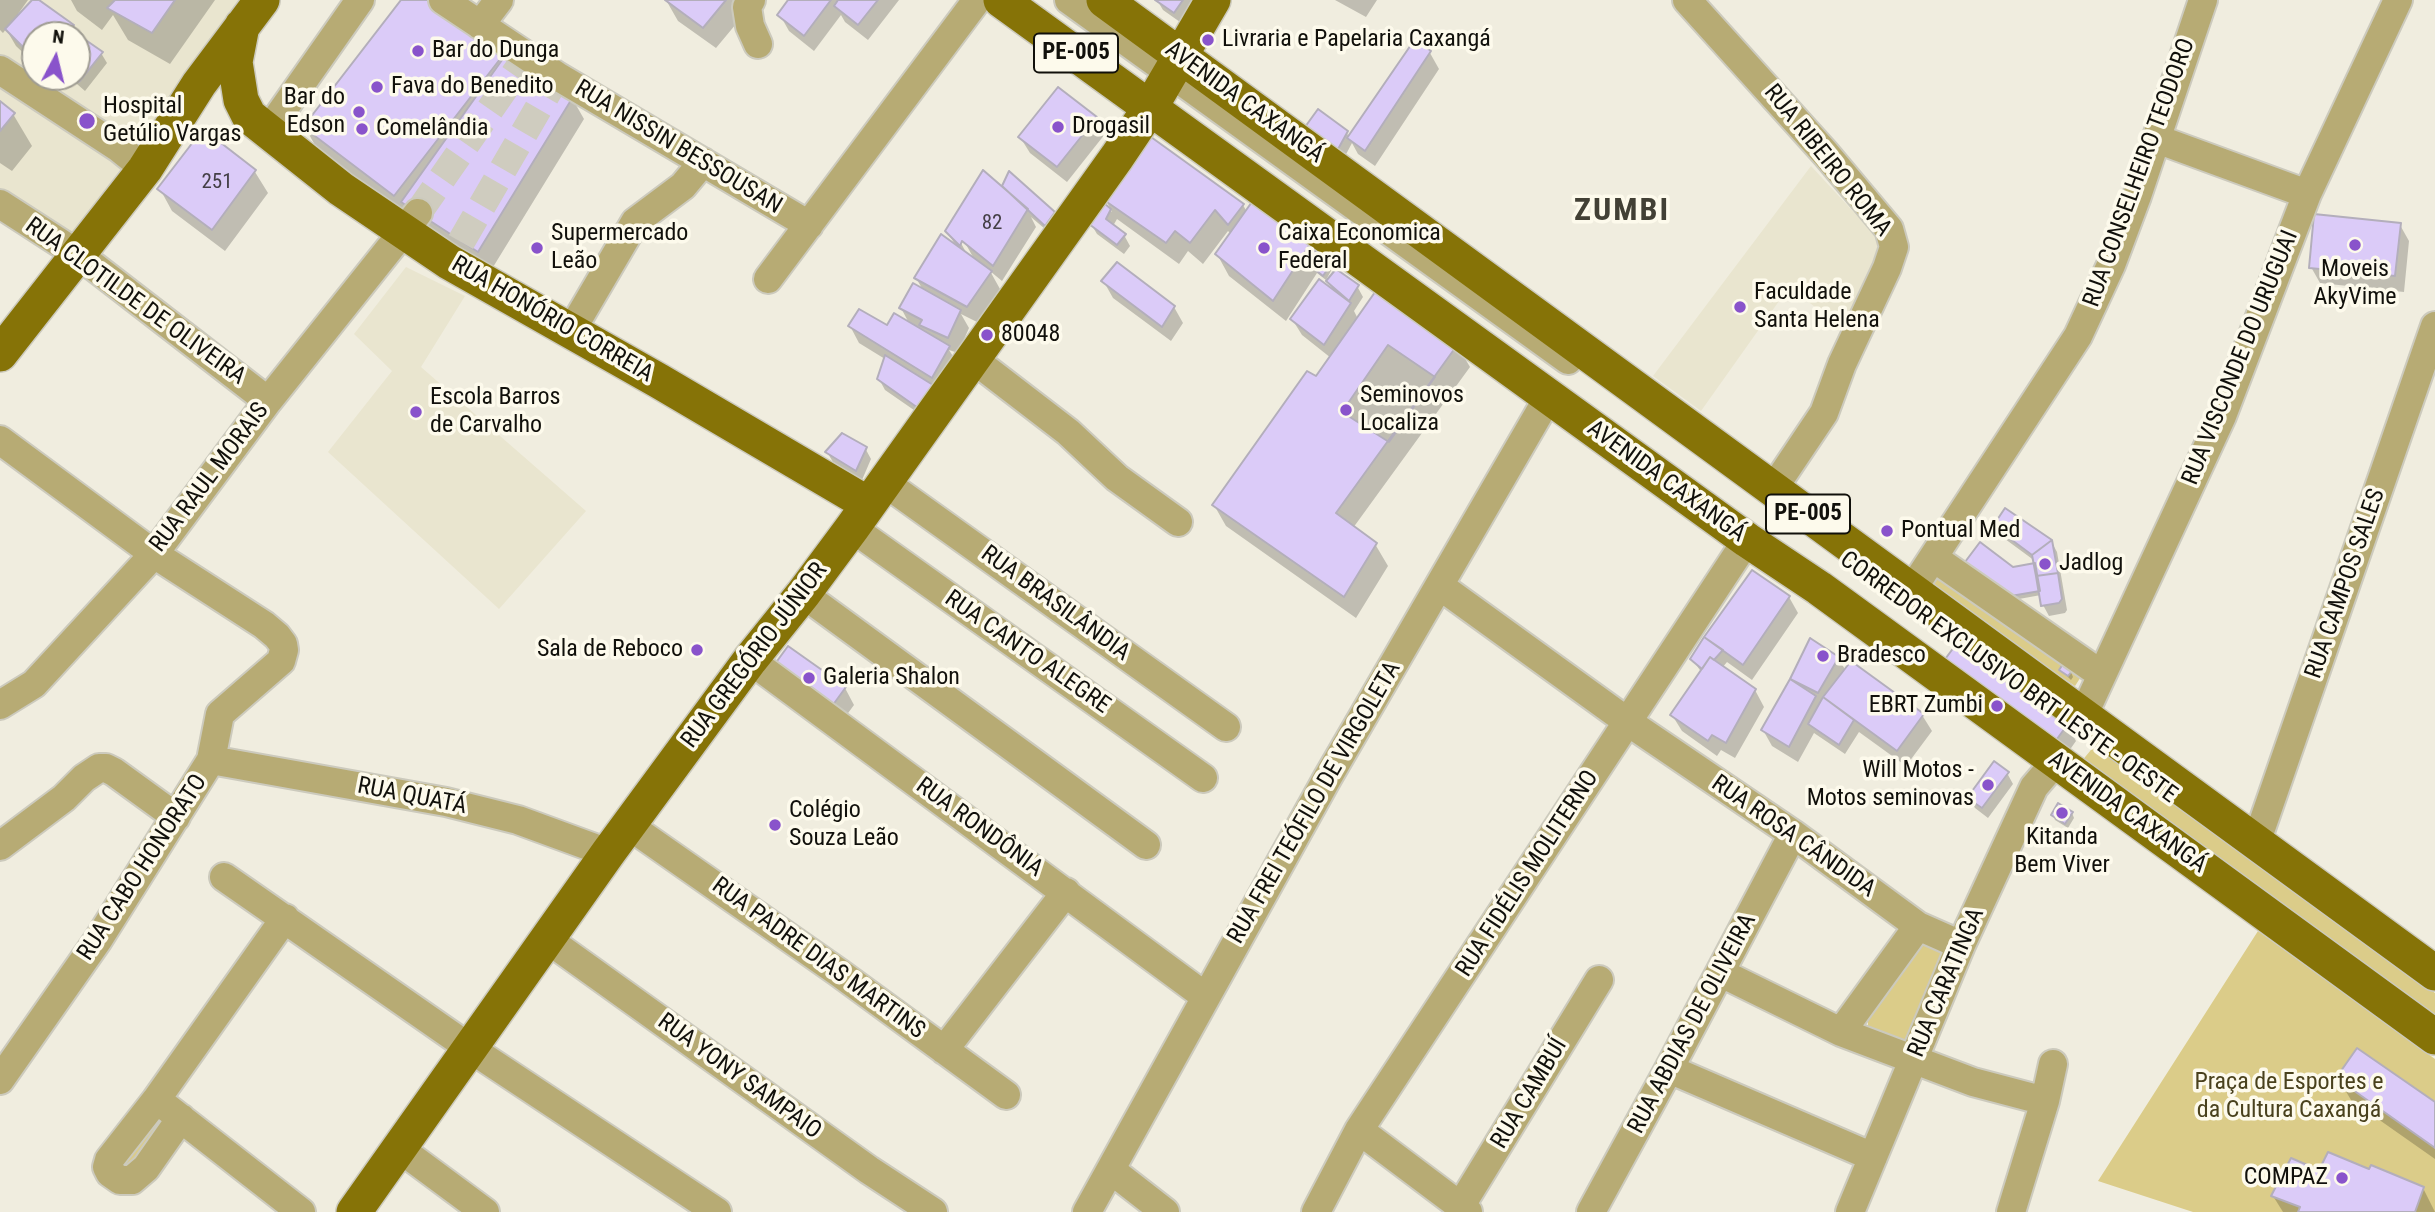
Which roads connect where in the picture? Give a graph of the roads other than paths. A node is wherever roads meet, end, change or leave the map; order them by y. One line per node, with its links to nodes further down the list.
1 (360, 0): 20 (street)
2 (443, 0): 15 (street, RUA NISSIN BESSOUSAN)
3 (499, 0): 15 (street)
4 (751, 0): 16 (street)
5 (976, 0): 27 (street)
6 (1001, 0): 18 (main road, AVENIDA CAXANGÁ / PE-005)
7 (1023, 0): 18 (street, CORREDOR EXCLUSIVO BRT LESTE - OESTE)
8 (1069, 0): 18 (street, CORREDOR EXCLUSIVO BRT LESTE - OESTE)
9 (1104, 0): 18 (main road, AVENIDA CAXANGÁ / PE-005)
10 (1213, 0): 18 (main road, RUA GREGÓRIO JÚNIOR)
11 (1687, 0): 38 (street, RUA RIBEIRO ROMA)
12 (2203, 0): 21 (street, RUA CONSELHEIRO TEODORO)
13 (2398, 0): 24 (street, RUA VISCONDE DO URUGUAI)
14 (252, 13): 19 (main road); 20 (main road)
15 (480, 25): 22 (street, RUA NISSIN BESSOUSAN)
16 (758, 44)
17 (0, 70): 23 (street)
18 (1164, 84): 33 (main road, RUA GREGÓRIO JÚNIOR); 35 (main road, AVENIDA CAXANGÁ / PE-005); 38 (main road, AVENIDA CAXANGÁ / PE-005); 74 (street, CORREDOR EXCLUSIVO BRT LESTE - OESTE); 76 (street, CORREDOR EXCLUSIVO BRT LESTE - OESTE)
19 (183, 110): 20 (main road, RUA HONÓRIO CORREIA); 23 (main road)
20 (259, 123): 26 (main road, RUA HONÓRIO CORREIA)
21 (2157, 139): 24 (street); 43 (street, RUA CONSELHEIRO TEODORO)
22 (703, 162): 27 (street, RUA NISSIN BESSOUSAN); 31 (street)
23 (145, 169): 28 (main road)
24 (2307, 194): 50 (street, RUA VISCONDE DO URUGUAI)
25 (0, 204): 28 (street, RUA CLOTILDE DE OLIVEIRA)
26 (411, 223): 31 (main road, RUA HONÓRIO CORREIA); 36 (street, RUA RAUL MORAIS)
27 (808, 225): 29 (street)
28 (79, 255): 32 (main road); 36 (street, RUA CLOTILDE DE OLIVEIRA)
29 (768, 279)
30 (2435, 326): 34 (street, RUA CAMPOS SALES)
31 (571, 331): 39 (main road, RUA HONÓRIO CORREIA)
32 (0, 354)
33 (973, 359): 39 (main road, RUA GREGÓRIO JÚNIOR); 40 (street)
34 (2425, 390): 61 (street, RUA CAMPOS SALES)
35 (1548, 398): 41 (main road, AVENIDA CAXANGÁ / PE-005); 44 (street, RUA FREI TEÓFILO DE VIRGOLETA)
36 (268, 401): 42 (street, RUA RAUL MORAIS)
37 (0, 440): 42 (street)
38 (1773, 489): 45 (main road, AVENIDA CAXANGÁ / PE-005)
39 (868, 505): 46 (main road, RUA GREGÓRIO JÚNIOR); 54 (street, RUA BRASILÂNDIA); 57 (street, RUA CANTO ALEGRE)
40 (1178, 523)
41 (1747, 540): 53 (street, RUA FIDÉLIS MOLITERNO); 56 (main road, AVENIDA CAXANGÁ / PE-005)
42 (154, 554): 51 (street, RUA RAUL MORAIS); 55 (street, RUA CABO HONORATO)
43 (1934, 558): 45 (street, RUA CONSELHEIRO TEODORO); 47 (street)
44 (1440, 586): 53 (street, RUA ROSA CÂNDIDA); 75 (street, RUA FREI TEÓFILO DE VIRGOLETA)
45 (1911, 591): 48 (main road, AVENIDA CAXANGÁ / PE-005)
46 (803, 594): 49 (main road, RUA GREGÓRIO JÚNIOR); 62 (street)
47 (2019, 618): 48 (street); 50 (street)
48 (1996, 652): 52 (main road, AVENIDA CAXANGÁ / PE-005)
49 (750, 660): 59 (main road, RUA GREGÓRIO JÚNIOR); 66 (street, RUA RONDÔNIA)
50 (2102, 675): 52 (street, RUA VISCONDE DO URUGUAI)
51 (0, 705)
52 (2083, 716): 61 (main road, AVENIDA CAXANGÁ / PE-005)
53 (1628, 722): 60 (street, RUA ROSA CÂNDIDA); 89 (street, RUA FIDÉLIS MOLITERNO)
54 (1226, 727)
55 (211, 760): 58 (street, RUA CABO HONORATO); 64 (street, RUA QUATÁ)
56 (2059, 763): 70 (street, RUA CARATINGA); 78 (main road, AVENIDA CAXANGÁ / PE-005)
57 (1203, 778)
58 (176, 817): 63 (street); 84 (street, RUA CABO HONORATO)
59 (628, 825): 64 (main road, RUA GREGÓRIO JÚNIOR); 80 (street, RUA PADRE DIAS MARTINS)
60 (1793, 834): 68 (street, RUA ROSA CÂNDIDA); 71 (street, RUA ABDIAS DE OLIVEIRA)
61 (2256, 843): 72 (main road, AVENIDA CAXANGÁ / PE-005)
62 (1146, 845)
63 (0, 846)
64 (607, 853): 69 (main road, RUA GREGÓRIO JÚNIOR)
65 (224, 877): 67 (street)
66 (1066, 892): 75 (street, RUA RONDÔNIA); 80 (street)
67 (285, 918): 79 (street); 86 (street)
68 (1918, 926): 70 (street, RUA ROSA CÂNDIDA); 77 (street)
69 (547, 939): 79 (main road, RUA GREGÓRIO JÚNIOR); 98 (street, RUA YONY SAMPAIO)
70 (1961, 945): 81 (street, RUA CARATINGA)
71 (1721, 973): 77 (street); 83 (street, RUA ABDIAS DE OLIVEIRA)
72 (2435, 973)
73 (1599, 980): 93 (street, RUA CAMBUÍ)
74 (2435, 988)
75 (1206, 997): 92 (street, RUA FREI TEÓFILO DE VIRGOLETA)
76 (2435, 1023)
77 (1841, 1032): 81 (street)
78 (2435, 1037)
79 (471, 1049): 90 (main road, RUA GREGÓRIO JÚNIOR); 97 (street)
80 (944, 1050): 85 (street, RUA PADRE DIAS MARTINS)
81 (1914, 1060): 87 (street); 91 (street, RUA CARATINGA)
82 (2053, 1064): 87 (street)
83 (1669, 1069): 91 (street); 102 (street, RUA ABDIAS DE OLIVEIRA)
84 (0, 1080)
85 (1006, 1095)
86 (156, 1100): 88 (street); 88 (street)
87 (2045, 1101): 104 (street)
88 (181, 1118): 94 (street)
89 (1359, 1130): 93 (street); 101 (street, RUA FIDÉLIS MOLITERNO)
90 (400, 1149): 95 (main road, RUA GREGÓRIO JÚNIOR); 96 (street)
91 (1873, 1157): 103 (street, RUA CARATINGA)
92 (1111, 1170): 99 (street, RUA FREI TEÓFILO DE VIRGOLETA); 100 (street)
93 (1464, 1210)
94 (301, 1212)
95 (354, 1212)
96 (485, 1212)
97 (717, 1212)
98 (933, 1212)
99 (1087, 1212)
100 (1164, 1212)
101 (1316, 1212)
102 (1591, 1212)
103 (1850, 1212)
104 (2011, 1212)

